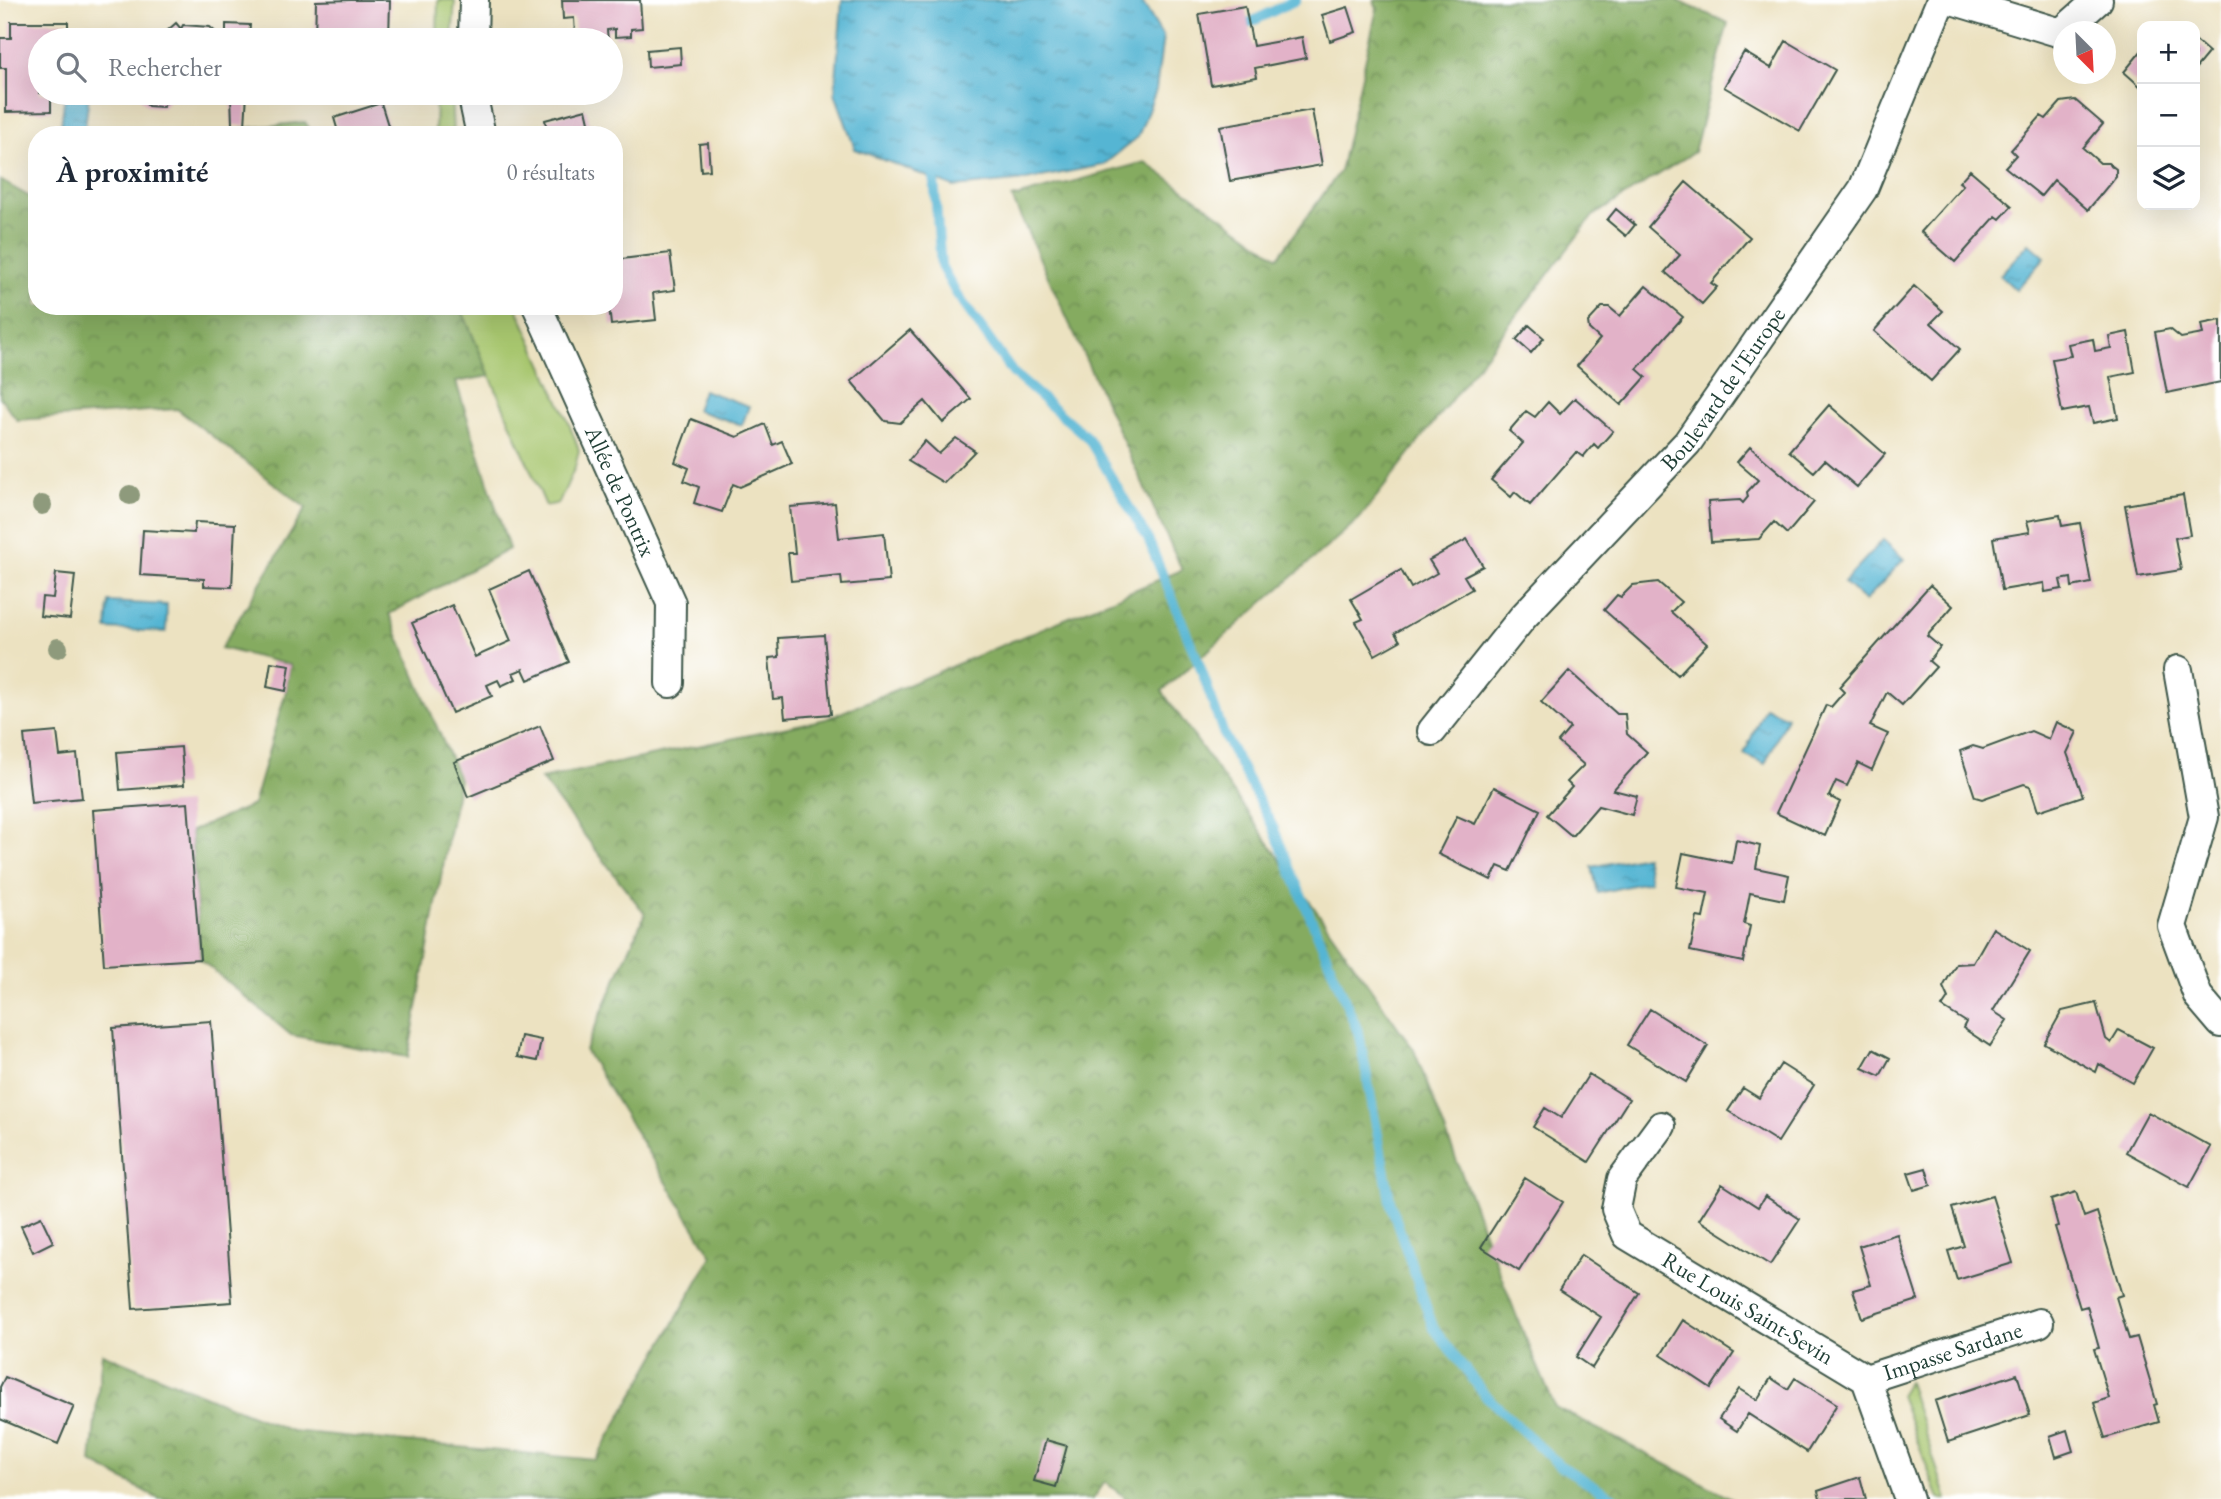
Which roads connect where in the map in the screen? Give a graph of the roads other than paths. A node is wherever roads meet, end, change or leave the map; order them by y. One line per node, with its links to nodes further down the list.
1 (474, 0): 5 (street)
2 (1941, 0): 11 (street, Boulevard de l'Europe)
3 (1952, 0): 4 (street)
4 (2098, 0)
5 (473, 28)
6 (475, 105): 7 (street)
7 (479, 126)
8 (541, 315): 10 (street, Allée de Pontrix)
9 (2178, 670): 12 (street)
10 (670, 683)
11 (1432, 731)
12 (2221, 1023)
13 (1661, 1126): 15 (street, Rue Louis Saint-Sevin)
14 (2039, 1323): 15 (street, Impasse Sardane)
15 (1867, 1379): 16 (street)
16 (1909, 1499)

